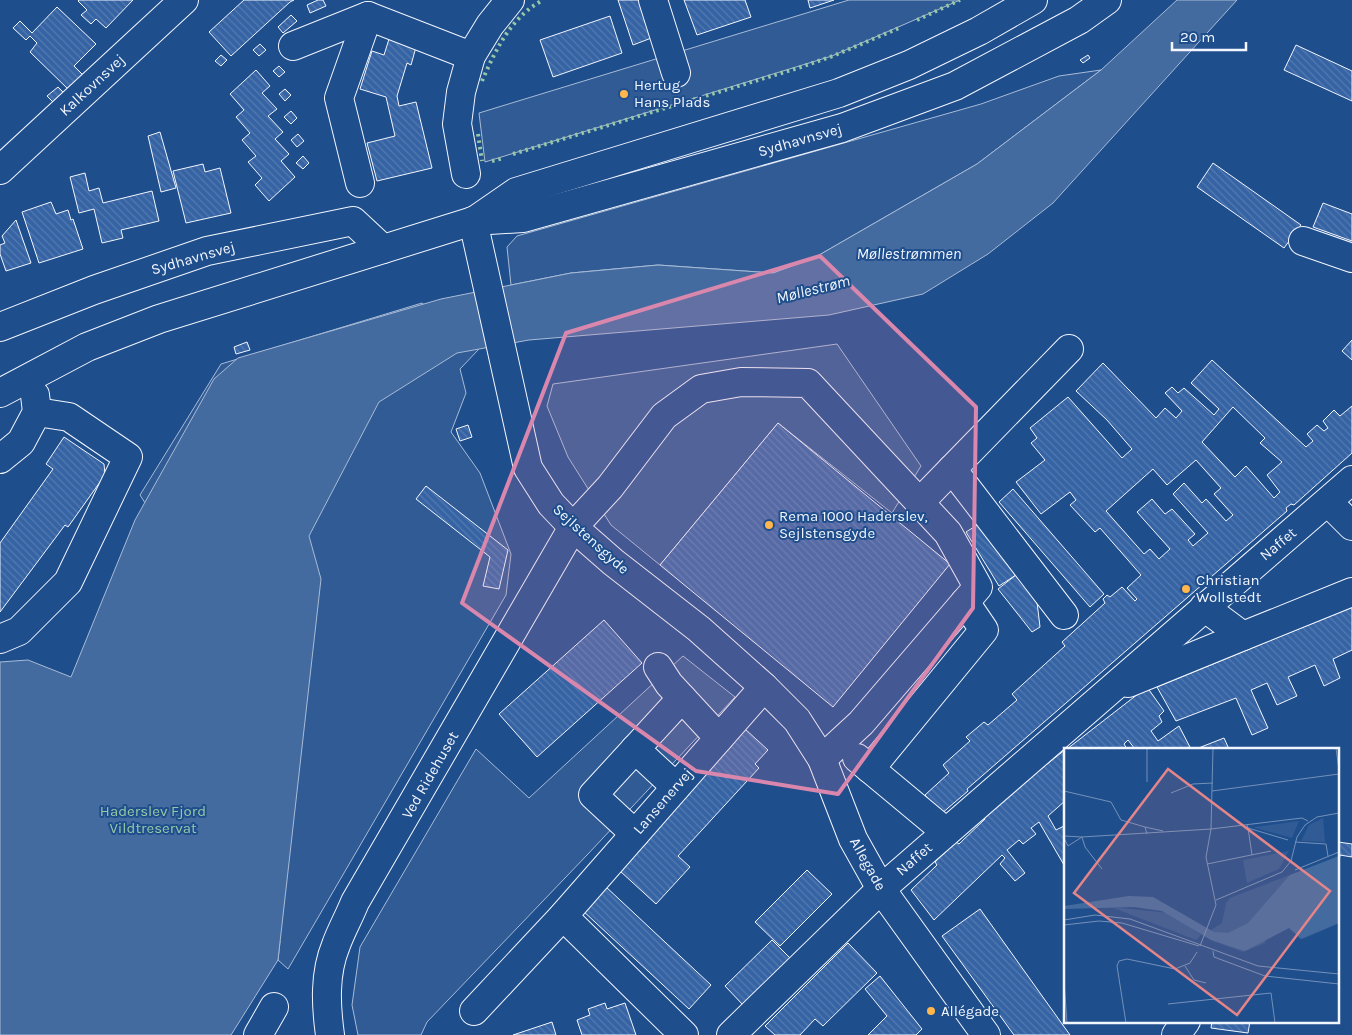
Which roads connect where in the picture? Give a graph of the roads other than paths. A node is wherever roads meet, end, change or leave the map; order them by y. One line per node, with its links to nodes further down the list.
1 (184, 0): 11 (street, Kalkovnsvej)
2 (510, 0): 9 (street)
3 (653, 0): 10 (street)
4 (1033, 0): 14 (street, Sydhavnsvej)
5 (1107, 0): 6 (street, Sydhavnsvej)
6 (1073, 10): 14 (street, Sydhavnsvej)
7 (368, 16): 8 (street); 9 (street); 13 (street)
8 (293, 46)
9 (471, 56): 12 (street)
10 (676, 73)
11 (0, 170)
12 (466, 174)
13 (360, 183)
14 (473, 221): 16 (street, Sydhavnsvej); 29 (street, Sejlstensgyde)
15 (1303, 241): 17 (street)
16 (383, 249): 18 (street, Sydhavnsvej); 20 (street, Sydhavnsvej)
17 (1352, 258)
18 (0, 327)
19 (1069, 349): 24 (street)
20 (32, 375): 21 (street, Sydhavnsvej); 22 (street)
21 (0, 393)
22 (37, 412): 23 (street); 35 (street)
23 (0, 459)
24 (952, 470): 27 (street); 33 (street)
25 (1352, 480): 26 (street, Naffet)
26 (1328, 502): 28 (street); 32 (street, Naffet)
27 (919, 503): 29 (street, Ved Ridehuset); 31 (street, Ved Ridehuset)
28 (1352, 526)
29 (573, 527): 37 (street, Sejlstensgyde); 53 (street, Ved Ridehuset)
30 (1352, 592): 34 (street, Naffet)
31 (965, 602): 42 (street); 43 (street)
32 (1204, 607): 34 (street); 38 (street, Naffet)
33 (1064, 615)
34 (1243, 636): 38 (street, Naffet)
35 (0, 639)
36 (658, 667): 39 (street)
37 (764, 686): 40 (street, Lansenervej); 42 (street, Allegade)
38 (1105, 693): 45 (street, Naffet)
39 (682, 698): 40 (street); 41 (street)
40 (720, 738): 44 (street, Lansenervej)
41 (635, 749): 44 (street); 46 (street)
42 (830, 751): 43 (street); 47 (street, Allegade)
43 (870, 769): 45 (street)
44 (676, 788): 46 (street, Lansenervej)
45 (946, 832): 47 (street, Naffet)
46 (635, 834): 48 (street, Lansenervej)
47 (881, 889): 55 (street, Naffet); 56 (street, Allegade)
48 (563, 916): 50 (street, Lansenervej); 54 (street)
49 (274, 1007): 52 (street)
50 (474, 1011)
51 (1185, 1022): 57 (street)
52 (258, 1035)
53 (330, 1035)
54 (684, 1035)
55 (731, 1035)
56 (986, 1035)
57 (1176, 1035)

